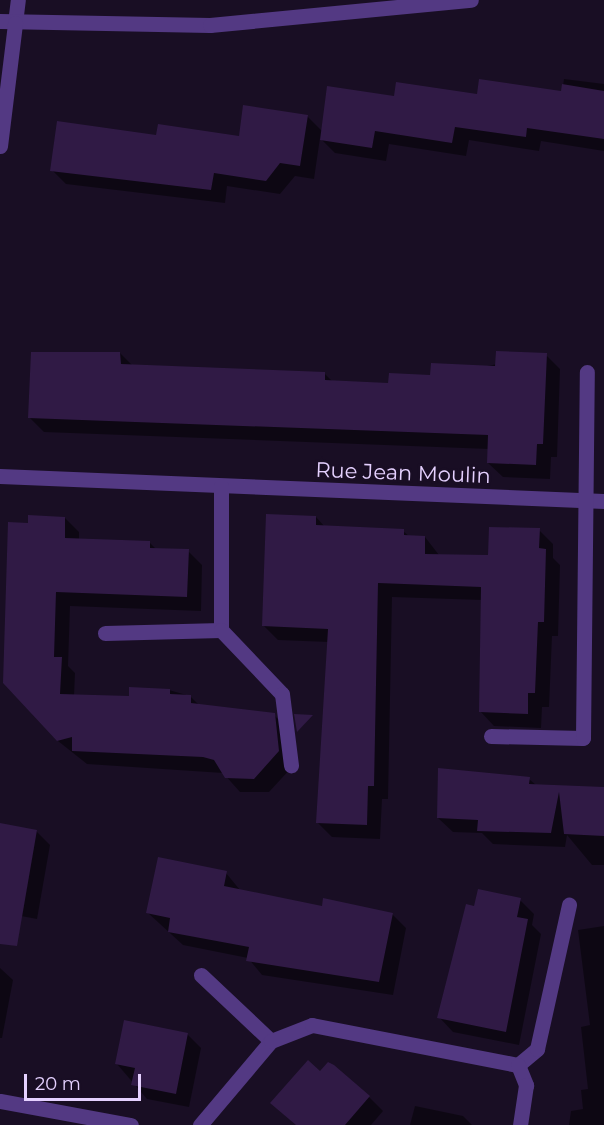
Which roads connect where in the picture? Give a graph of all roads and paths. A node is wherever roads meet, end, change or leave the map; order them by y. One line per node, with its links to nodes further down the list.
1 (18, 0): 3 (street)
2 (471, 0): 3 (street)
3 (8, 22): 4 (street)
4 (0, 146)
5 (587, 372): 8 (street)
6 (0, 476): 7 (street, Rue Jean Moulin)
7 (221, 486): 8 (street, Rue Jean Moulin); 10 (street)
8 (583, 501): 9 (street, Rue Jean Moulin); 12 (street)
9 (604, 501)
10 (221, 630): 11 (street); 13 (street)
11 (105, 633)
12 (491, 736)
13 (291, 765)
14 (569, 905): 17 (street)
15 (201, 975): 16 (street)
16 (271, 1041): 17 (street); 20 (street)
17 (518, 1065): 21 (street)
18 (0, 1101): 19 (street)
19 (131, 1125)
20 (200, 1125)
21 (520, 1125)

